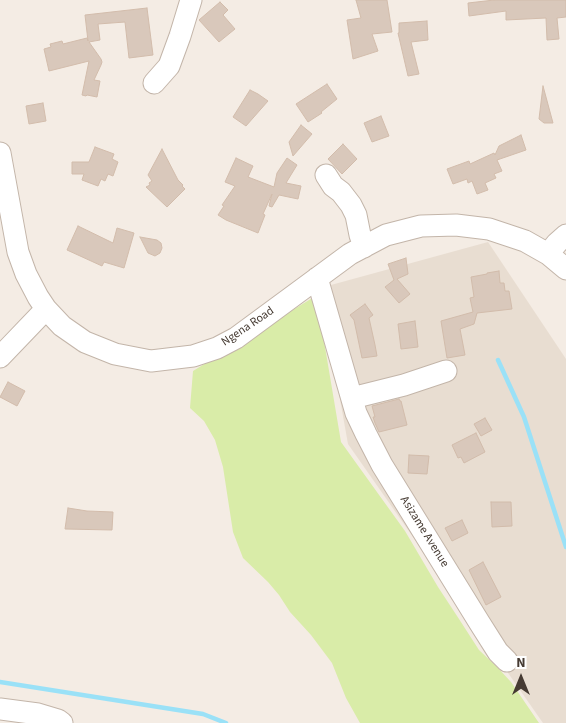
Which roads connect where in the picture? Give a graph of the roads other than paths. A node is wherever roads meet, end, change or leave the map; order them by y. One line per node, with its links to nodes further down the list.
1 (190, 0): 2 (street)
2 (154, 83)
3 (0, 153): 10 (street, Ngena Road)
4 (326, 175): 6 (street)
5 (566, 235): 7 (street)
6 (364, 247): 7 (street, Ngena Road); 9 (street, Ngena Road)
7 (548, 254): 8 (street, Ngena Road)
8 (566, 269)
9 (316, 278): 10 (street, Ngena Road); 13 (street, Asizame Avenue)
10 (46, 309): 11 (street)
11 (0, 357)
12 (446, 372): 13 (street)
13 (352, 398): 14 (street, Asizame Avenue)
14 (507, 661)
15 (0, 710): 16 (street)
16 (62, 723)

